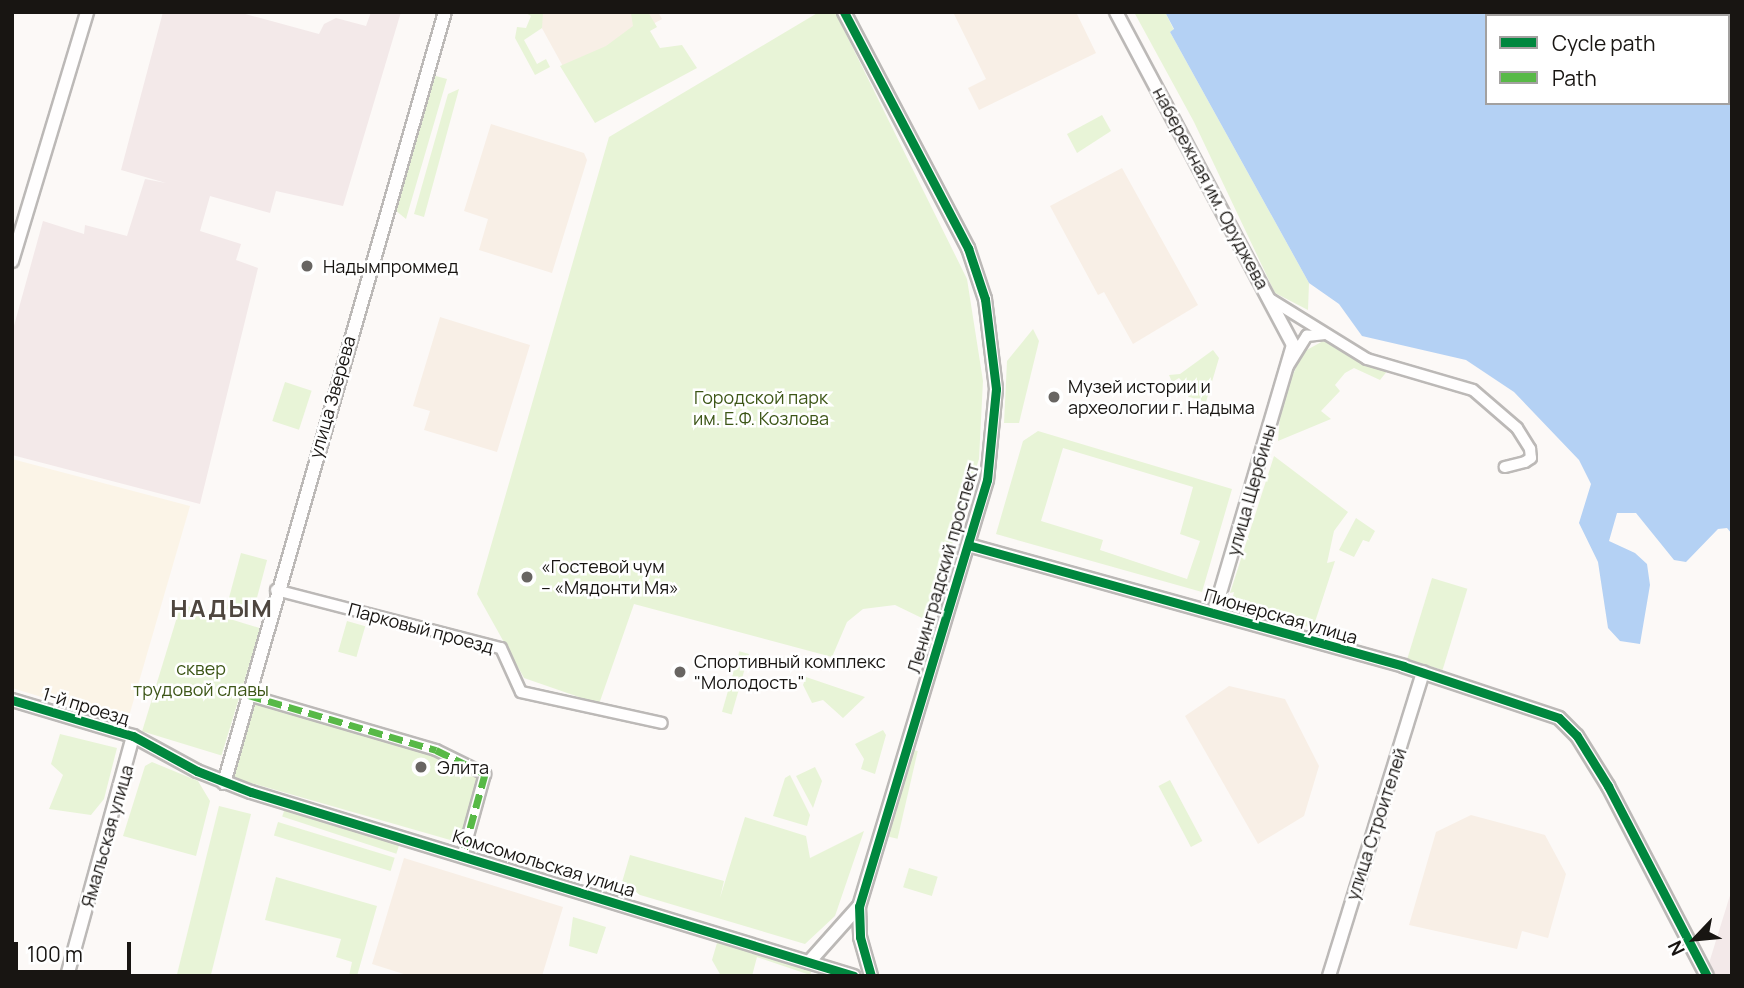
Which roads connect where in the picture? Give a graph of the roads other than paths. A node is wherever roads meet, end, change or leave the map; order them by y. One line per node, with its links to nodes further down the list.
1 (87, 12): 5 (street)
2 (445, 12): 13 (street, улица Зверева)
3 (844, 12): 12 (street, Ленинградский проспект)
4 (1116, 12): 6 (street, набережная им. Оруджева)
5 (12, 261)
6 (1270, 299): 7 (street, набережная им. Оруджева); 8 (street)
7 (1283, 322): 8 (street); 10 (street, набережная им. Оруджева)
8 (1313, 326): 9 (street)
9 (1326, 334): 10 (street); 11 (street)
10 (1287, 366): 14 (street, улица Щербины)
11 (1504, 467)
12 (968, 545): 14 (street, Пионерская улица); 22 (street, Ленинградский проспект)
13 (275, 590): 16 (street, улица Зверева); 18 (street, Парковый проезд)
14 (1214, 613): 15 (street, Пионерская улица)
15 (1423, 672): 27 (street, улица Строителей); 28 (street, Пионерская улица)
16 (248, 695): 20 (street, улица Зверева); 21 (street)
17 (12, 700): 19 (street, 1-й проезд)
18 (662, 723)
19 (134, 736): 20 (street, 1-й проезд); 24 (street, Ямальская улица)
20 (224, 783): 21 (street, Комсомольская улица)
21 (463, 854): 23 (street, Комсомольская улица)
22 (859, 906): 23 (street); 26 (street)
23 (809, 962): 25 (street, Комсомольская улица)
24 (67, 976)
25 (855, 976)
26 (871, 976)
27 (1329, 976)
28 (1707, 976)

